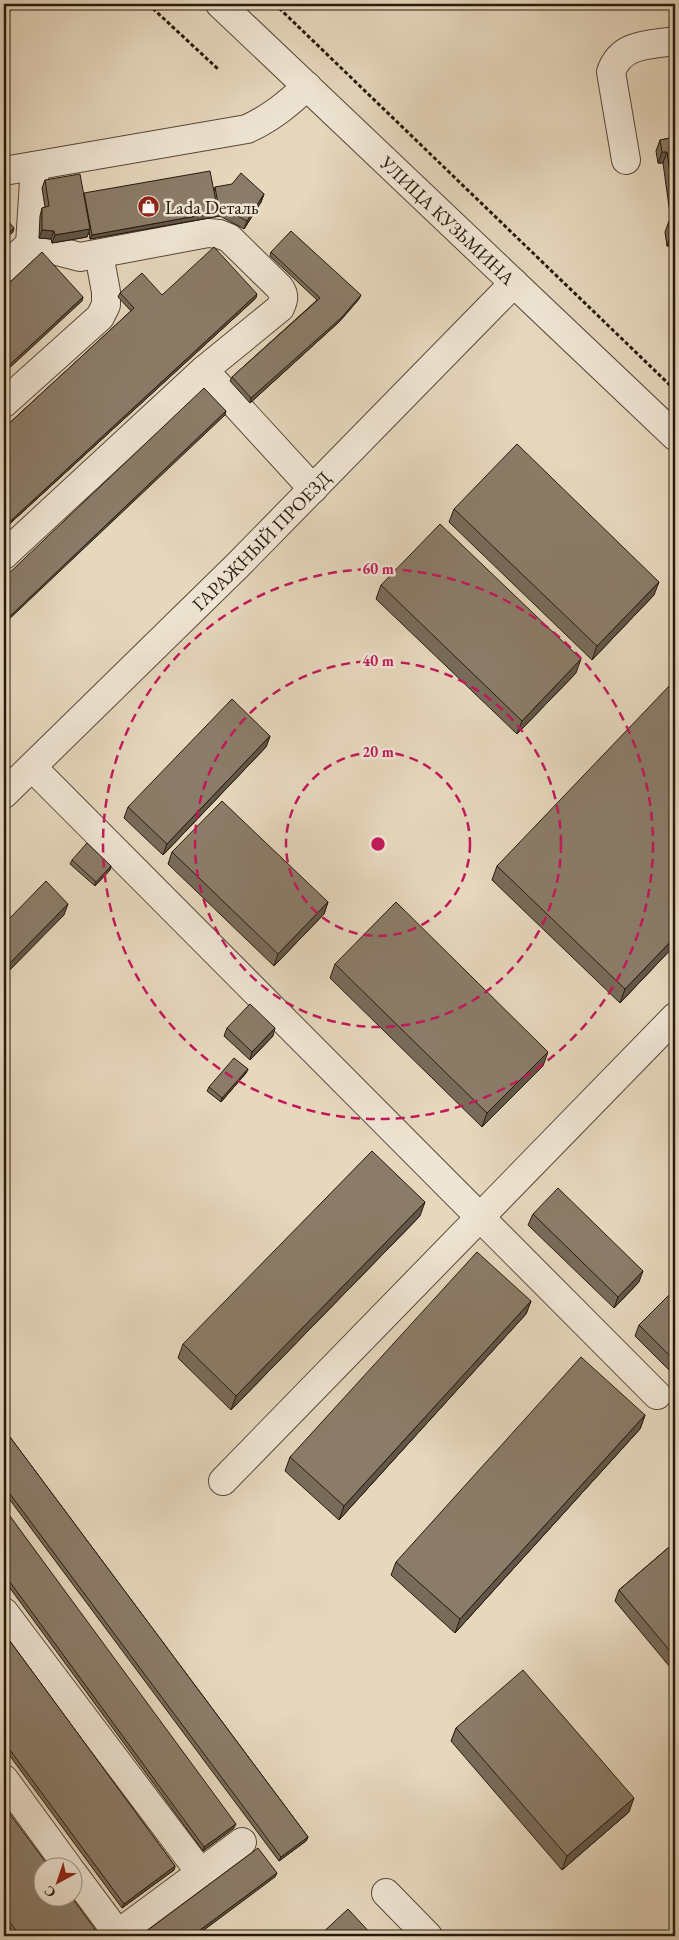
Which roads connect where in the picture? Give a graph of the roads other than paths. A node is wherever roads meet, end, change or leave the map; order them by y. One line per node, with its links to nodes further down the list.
1 (220, 4): 3 (street, УЛИЦА КУЗЬМИНА)
2 (675, 41): 4 (street)
3 (307, 86): 5 (street); 10 (street, УЛИЦА КУЗЬМИНА)
4 (626, 160)
5 (35, 166): 6 (street); 7 (street)
6 (4, 171)
7 (30, 244): 8 (street); 9 (street)
8 (99, 254): 11 (street); 12 (street)
9 (4, 268)
10 (514, 283): 13 (street, УЛИЦА КУЗЬМИНА); 14 (street, ГАРАЖНЫЙ ПРОЕЗД)
11 (204, 370): 14 (street); 15 (street)
12 (4, 403)
13 (670, 420)
14 (313, 489): 16 (street, ГАРАЖНЫЙ ПРОЕЗД)
15 (4, 555)
16 (32, 767): 17 (street, ГАРАЖНЫЙ ПРОЕЗД); 19 (street)
17 (4, 794)
18 (675, 1017): 19 (street)
19 (480, 1217): 20 (street); 21 (street)
20 (657, 1395)
21 (223, 1481)
22 (4, 1612): 26 (street)
23 (4, 1779): 25 (street)
24 (242, 1842): 26 (street)
25 (62, 1858)
26 (200, 1872): 29 (street)
27 (82, 1886): 29 (street)
28 (386, 1893): 30 (street)
29 (116, 1935)
30 (428, 1936)

